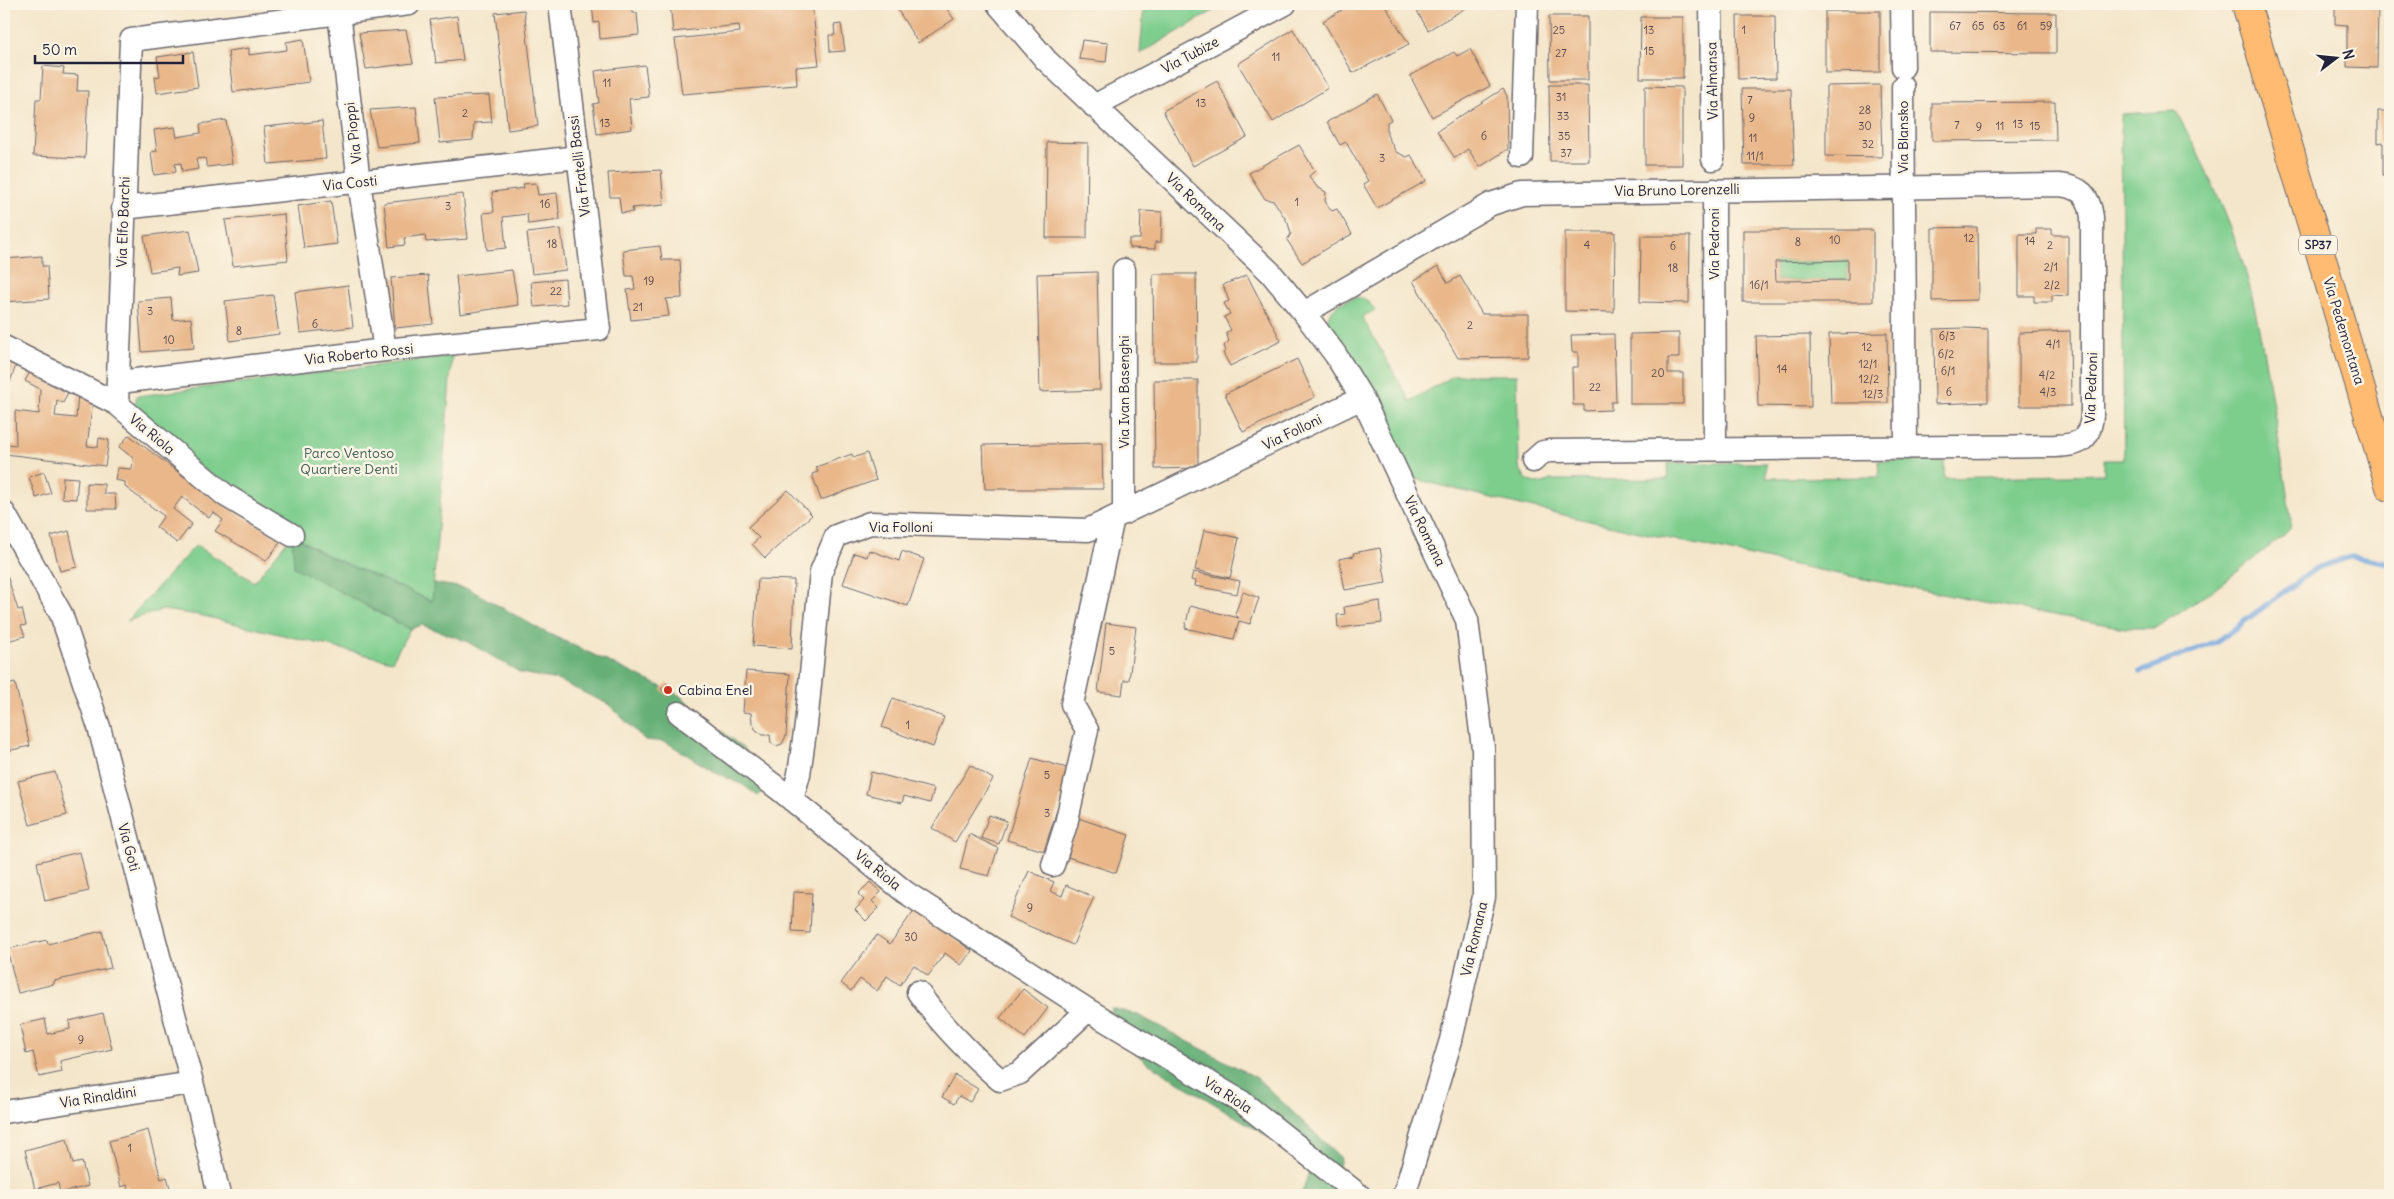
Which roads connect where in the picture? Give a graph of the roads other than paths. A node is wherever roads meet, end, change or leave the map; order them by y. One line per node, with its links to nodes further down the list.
1 (409, 4): 9 (street)
2 (560, 4): 11 (street, Via Fratelli Bassi)
3 (998, 4): 10 (street, Via Romana)
4 (1285, 4): 10 (street, Via Tubize)
5 (1527, 4): 12 (street)
6 (1711, 4): 13 (street, Via Almansa)
7 (1902, 4): 15 (street, Via Blansko)
8 (2246, 4): 30 (main road, Via Pedemontana / SP37)
9 (338, 8): 14 (street, Via Pioppi); 18 (street, Via Elfo Barchi)
10 (1094, 106): 20 (street, Via Romana)
11 (578, 157): 14 (street, Via Costi); 21 (street, Via Fratelli Bassi)
12 (1522, 157)
13 (1713, 159)
14 (359, 182): 18 (street, Via Costi); 23 (street, Via Pioppi)
15 (1904, 188): 16 (street, Via Bruno Lorenzelli); 17 (street, Via Bruno Lorenzelli); 27 (street)
16 (2080, 189): 27 (street, Via Pedroni)
17 (1714, 190): 20 (street, Via Bruno Lorenzelli); 28 (street, Via Pedroni)
18 (123, 208): 24 (street, Via Elfo Barchi)
19 (1124, 270): 32 (street, Via Ivan Basenghi)
20 (1304, 313): 25 (street, Via Romana)
21 (599, 329): 23 (street, Via Roberto Rossi)
22 (4, 346): 26 (street, Via Riola)
23 (385, 350): 24 (street, Via Roberto Rossi)
24 (119, 382): 26 (street, Via Elfo Barchi)
25 (1362, 398): 32 (street, Via Folloni); 43 (street, Via Romana)
26 (117, 404): 33 (street, Via Riola)
27 (1906, 448): 28 (street, Via Pedroni)
28 (1715, 449): 29 (street, Via Pedroni)
29 (1534, 460)
30 (2390, 487)
31 (4, 513): 39 (street, Via Goti)
32 (1119, 516): 35 (street, Via Folloni); 36 (street)
33 (292, 535)
34 (679, 713): 35 (street, Via Riola)
35 (792, 800): 38 (street, Via Riola)
36 (1053, 865)
37 (918, 992): 38 (street)
38 (1088, 1010): 42 (street, Via Riola)
39 (192, 1083): 40 (street, Via Rinaldini); 41 (street, Via Goti)
40 (4, 1112)
41 (219, 1195)
42 (1358, 1195)
43 (1404, 1195)

